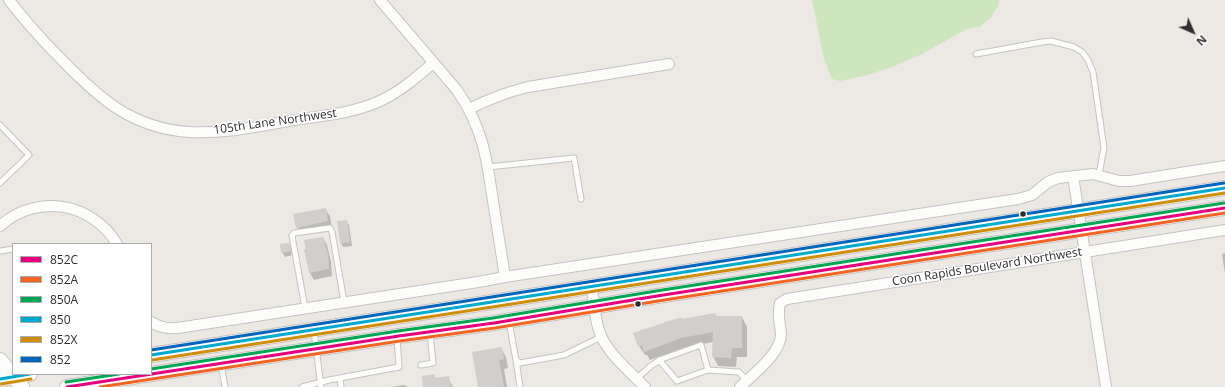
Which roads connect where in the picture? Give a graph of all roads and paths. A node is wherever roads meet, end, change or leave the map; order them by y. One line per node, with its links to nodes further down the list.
1 (9, 0): 4 (street, 105th Lane Northwest)
2 (380, 0): 4 (street)
3 (976, 54): 10 (lane)
4 (433, 63): 6 (street)
5 (669, 64): 6 (street)
6 (469, 109): 9 (street)
7 (0, 125): 12 (lane)
8 (1225, 166): 10 (street)
9 (488, 167): 14 (lane); 24 (street)
10 (1099, 174): 11 (street)
11 (1073, 176): 16 (street); 24 (street)
12 (0, 183)
13 (1225, 188): 16 (main road)
14 (581, 199)
15 (1225, 208): 18 (main road, Coon Rapids Boulevard Northwest)
16 (1078, 211): 18 (street); 25 (main road)
17 (0, 226): 20 (street)
18 (1081, 230): 23 (street); 27 (main road, Coon Rapids Boulevard Northwest)
19 (1225, 230): 23 (street, Coon Rapids Boulevard Northwest)
20 (116, 243)
21 (12, 249): 22 (lane)
22 (0, 251)
23 (1085, 252): 52 (street, Coon Rapids Boulevard Northwest); 61 (street)
24 (505, 276): 26 (street)
25 (592, 287): 27 (street); 31 (main road)
26 (344, 302): 28 (street); 28 (lane)
27 (595, 306): 29 (main road, Coon Rapids Boulevard Northwest); 34 (street)
28 (306, 308): 30 (street)
29 (509, 321): 32 (main road, Coon Rapids Boulevard Northwest); 38 (lane)
30 (152, 323)
31 (314, 330): 35 (lane); 36 (main road)
32 (430, 332): 33 (main road, Coon Rapids Boulevard Northwest); 41 (lane)
33 (397, 336): 35 (main road, Coon Rapids Boulevard Northwest); 47 (lane)
34 (602, 337): 38 (lane); 48 (street)
35 (317, 348): 40 (main road, Coon Rapids Boulevard Northwest); 53 (lane)
36 (152, 355)
37 (0, 360): 44 (main road)
38 (516, 360): 59 (lane)
39 (659, 360): 42 (lane); 42 (lane); 48 (lane)
40 (221, 363): 43 (main road, Coon Rapids Boulevard Northwest); 56 (lane)
41 (421, 365)
42 (708, 370): 52 (lane)
43 (152, 374)
44 (12, 375)
45 (28, 375): 51 (main road)
46 (146, 375): 50 (main road, Coon Rapids Boulevard Northwest)
47 (340, 378): 53 (lane); 58 (lane)
48 (637, 378): 60 (street)
49 (0, 379): 51 (main road)
50 (115, 380): 54 (main road, Coon Rapids Boulevard Northwest); 55 (main road)
51 (18, 382)
52 (743, 384)
53 (321, 385): 57 (lane)
54 (67, 387)
55 (102, 387)
56 (224, 387)
57 (302, 387)
58 (341, 387)
59 (520, 387)
60 (645, 387)
61 (1106, 387)

